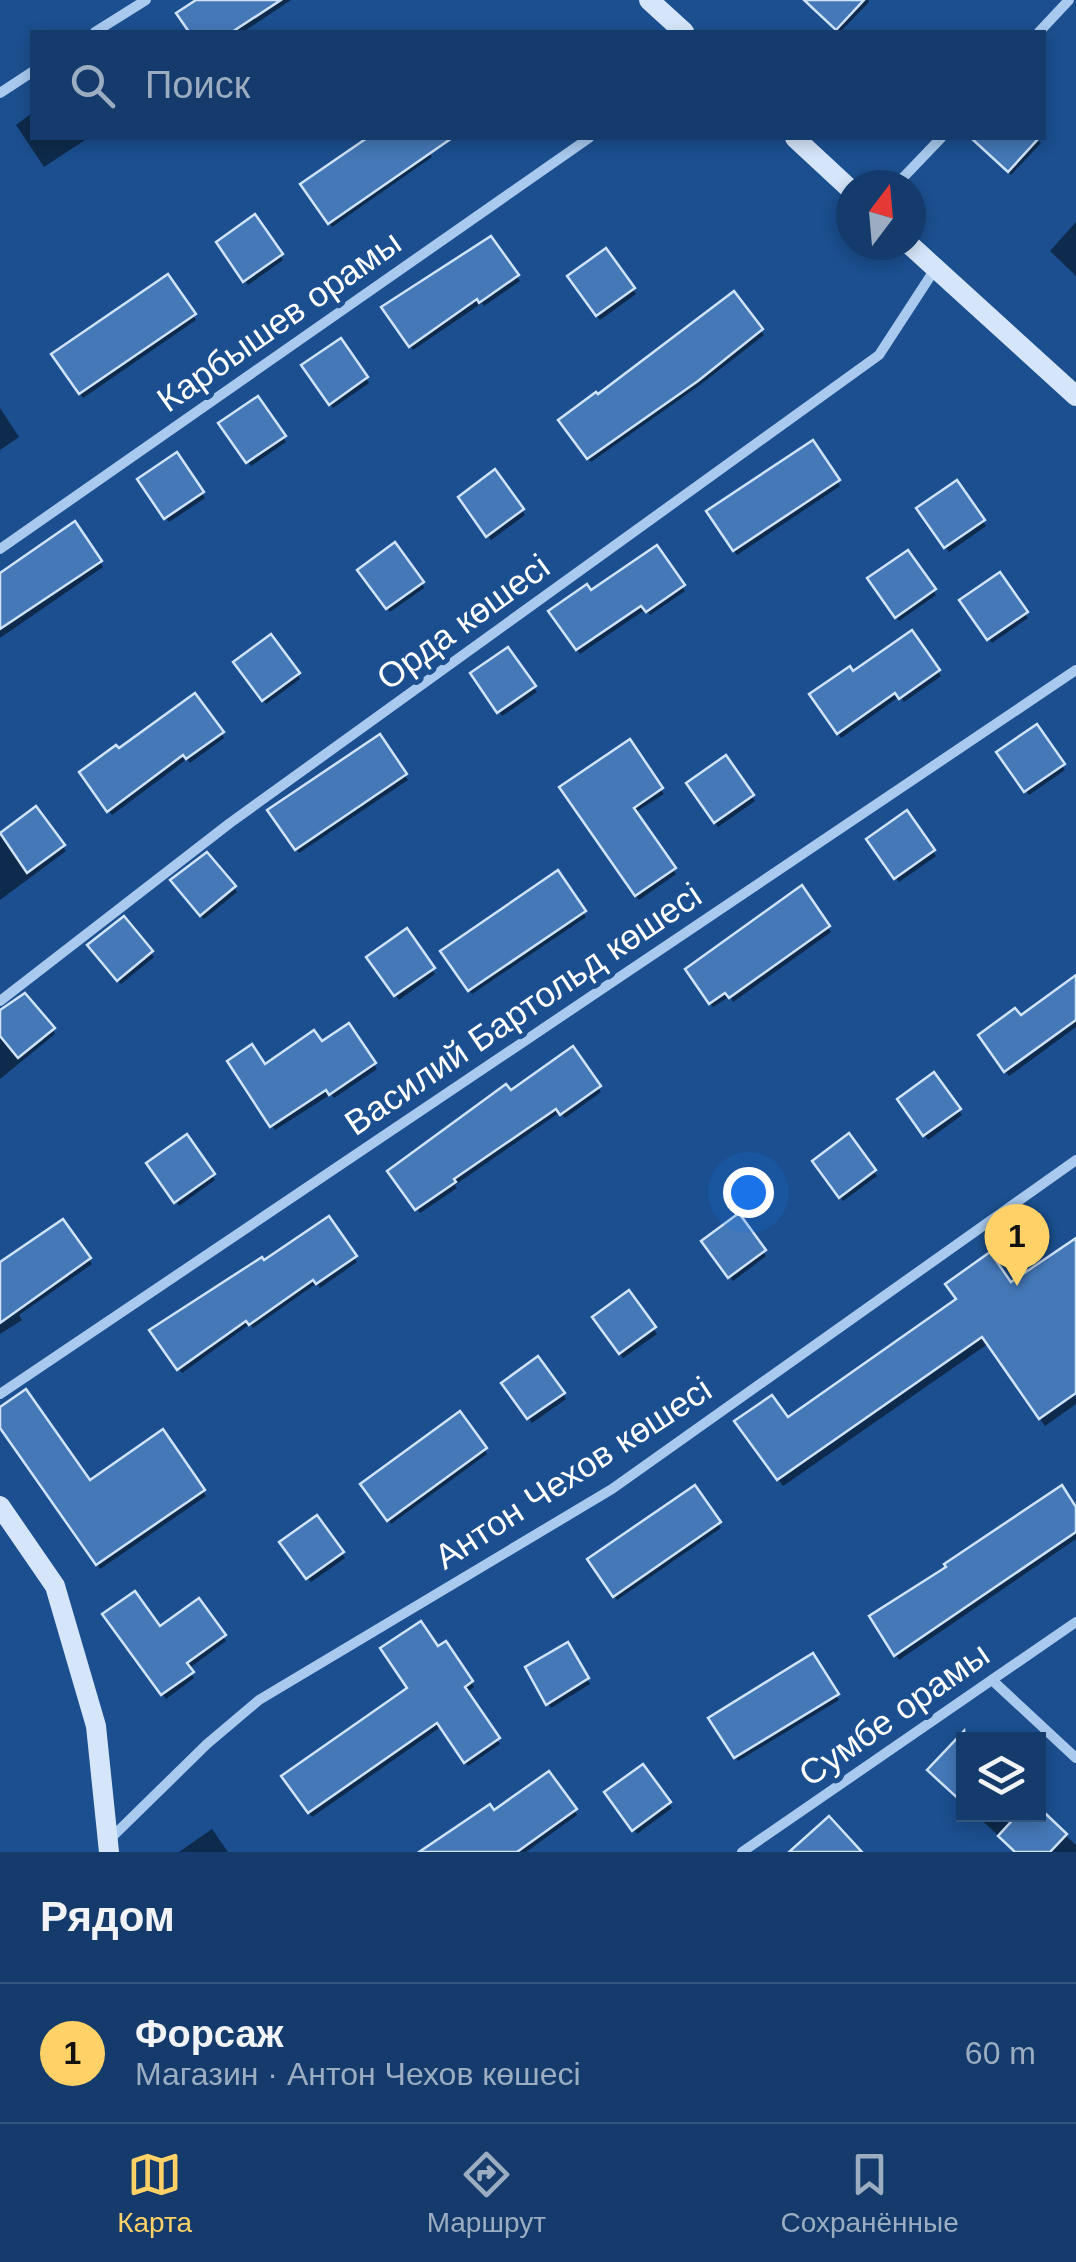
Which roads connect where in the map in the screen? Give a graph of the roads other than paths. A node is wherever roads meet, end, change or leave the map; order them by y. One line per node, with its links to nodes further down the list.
1 (146, 0): 4 (street)
2 (649, 0): 5 (street)
3 (1070, 0): 6 (street)
4 (98, 30)
5 (682, 30)
6 (1041, 30)
7 (30, 73): 8 (street)
8 (0, 93)
9 (587, 140): 17 (street, Карбышев орамы)
10 (797, 140): 13 (street)
11 (939, 140): 12 (street)
12 (910, 170)
13 (836, 176)
14 (926, 260): 15 (street)
15 (935, 268): 16 (street); 19 (street, Орда көшесі)
16 (1076, 396)
17 (0, 549)
18 (1076, 670): 21 (street, Василий Бартольд көшесі)
19 (0, 1001)
20 (1076, 1160): 26 (street, Антон Чехов көшесі)
21 (0, 1394)
22 (0, 1506): 26 (street)
23 (1076, 1622): 24 (street, Сумбе орамы)
24 (992, 1680): 25 (street); 27 (street, Сумбе орамы)
25 (1076, 1758)
26 (109, 1846)
27 (742, 1852)

